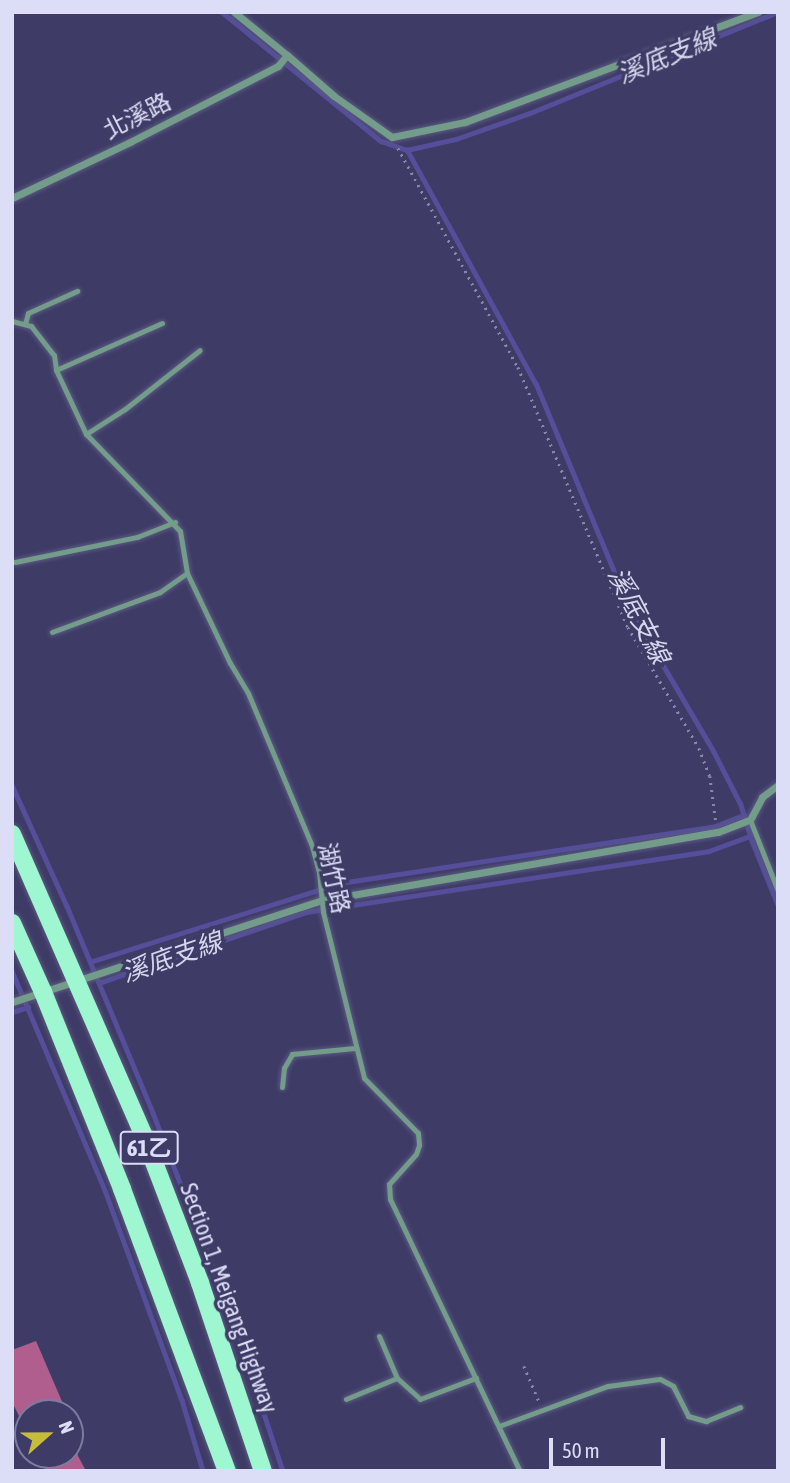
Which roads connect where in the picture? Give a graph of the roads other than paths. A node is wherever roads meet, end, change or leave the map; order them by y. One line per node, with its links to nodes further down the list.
1 (234, 12): 3 (street)
2 (758, 12): 3 (street)
3 (287, 55): 4 (street, 北溪路)
4 (12, 198)
5 (77, 291): 8 (lane)
6 (12, 321): 8 (lane)
7 (162, 323): 10 (lane)
8 (25, 324): 10 (lane, 湖竹路)
9 (200, 351): 11 (lane)
10 (56, 370): 11 (lane, 湖竹路)
11 (86, 434): 12 (lane, 湖竹路)
12 (175, 522): 13 (lane); 14 (lane, 湖竹路)
13 (15, 562)
14 (187, 573): 15 (lane); 20 (lane, 湖竹路)
15 (52, 632)
16 (778, 785): 17 (street)
17 (750, 820): 19 (lane); 20 (street)
18 (12, 834): 22 (main road, Section 1, Meigang Highway / 61乙)
19 (778, 891)
20 (323, 900): 22 (street); 25 (lane, 湖竹路)
21 (12, 923): 23 (main road, 61乙)
22 (78, 978): 23 (street); 34 (main road, Section 1, Meigang Highway / 61乙)
23 (43, 992): 24 (street); 33 (main road, 61乙)
24 (12, 1002)
25 (355, 1048): 26 (lane); 29 (lane, 湖竹路)
26 (282, 1087)
27 (379, 1336): 28 (lane)
28 (397, 1378): 29 (lane); 30 (lane)
29 (476, 1378): 32 (lane, 湖竹路)
30 (346, 1399)
31 (740, 1407): 32 (lane)
32 (499, 1426): 35 (lane, 湖竹路)
33 (227, 1471)
34 (263, 1471)
35 (520, 1471)

